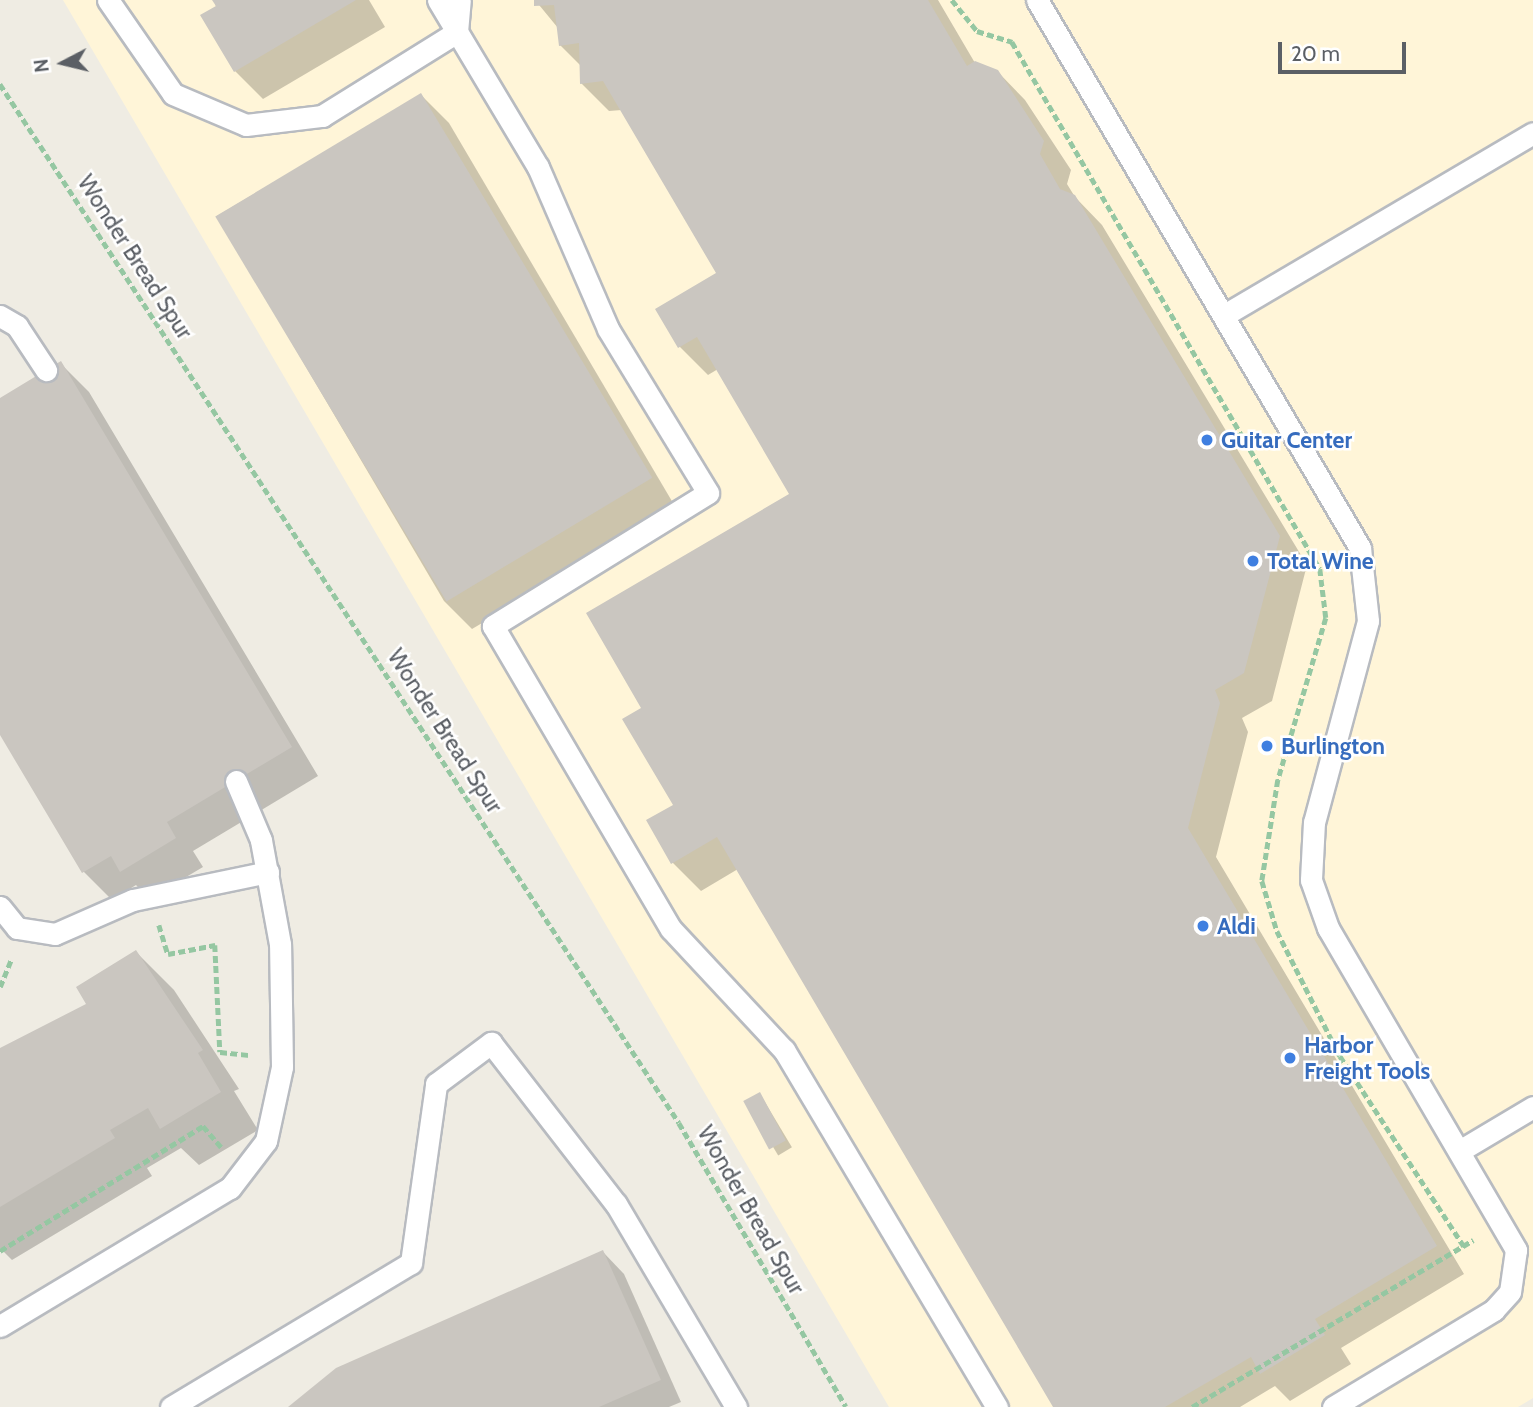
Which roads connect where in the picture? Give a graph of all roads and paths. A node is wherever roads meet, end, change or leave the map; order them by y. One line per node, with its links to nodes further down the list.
1 (108, 0): 6 (lane)
2 (438, 0): 6 (lane)
3 (460, 0): 6 (lane)
4 (952, 0): 28 (path)
5 (1037, 0): 9 (lane)
6 (457, 32): 27 (lane)
7 (0, 84): 26 (path, Wonder Bread Spur)
8 (1533, 133): 9 (lane)
9 (1226, 314): 21 (lane)
10 (0, 316): 11 (lane)
11 (46, 370)
12 (236, 781): 13 (lane)
13 (268, 872): 14 (lane); 23 (lane)
14 (0, 907)
15 (145, 927): 18 (path)
16 (24, 957): 17 (path)
17 (0, 988)
18 (253, 1066)
19 (1533, 1107): 21 (lane)
20 (231, 1144): 22 (path)
21 (1461, 1150): 29 (lane)
22 (0, 1251)
23 (0, 1326)
24 (171, 1407): 25 (lane)
25 (736, 1407)
26 (846, 1407)
27 (997, 1407)
28 (1192, 1407)
29 (1334, 1407)

